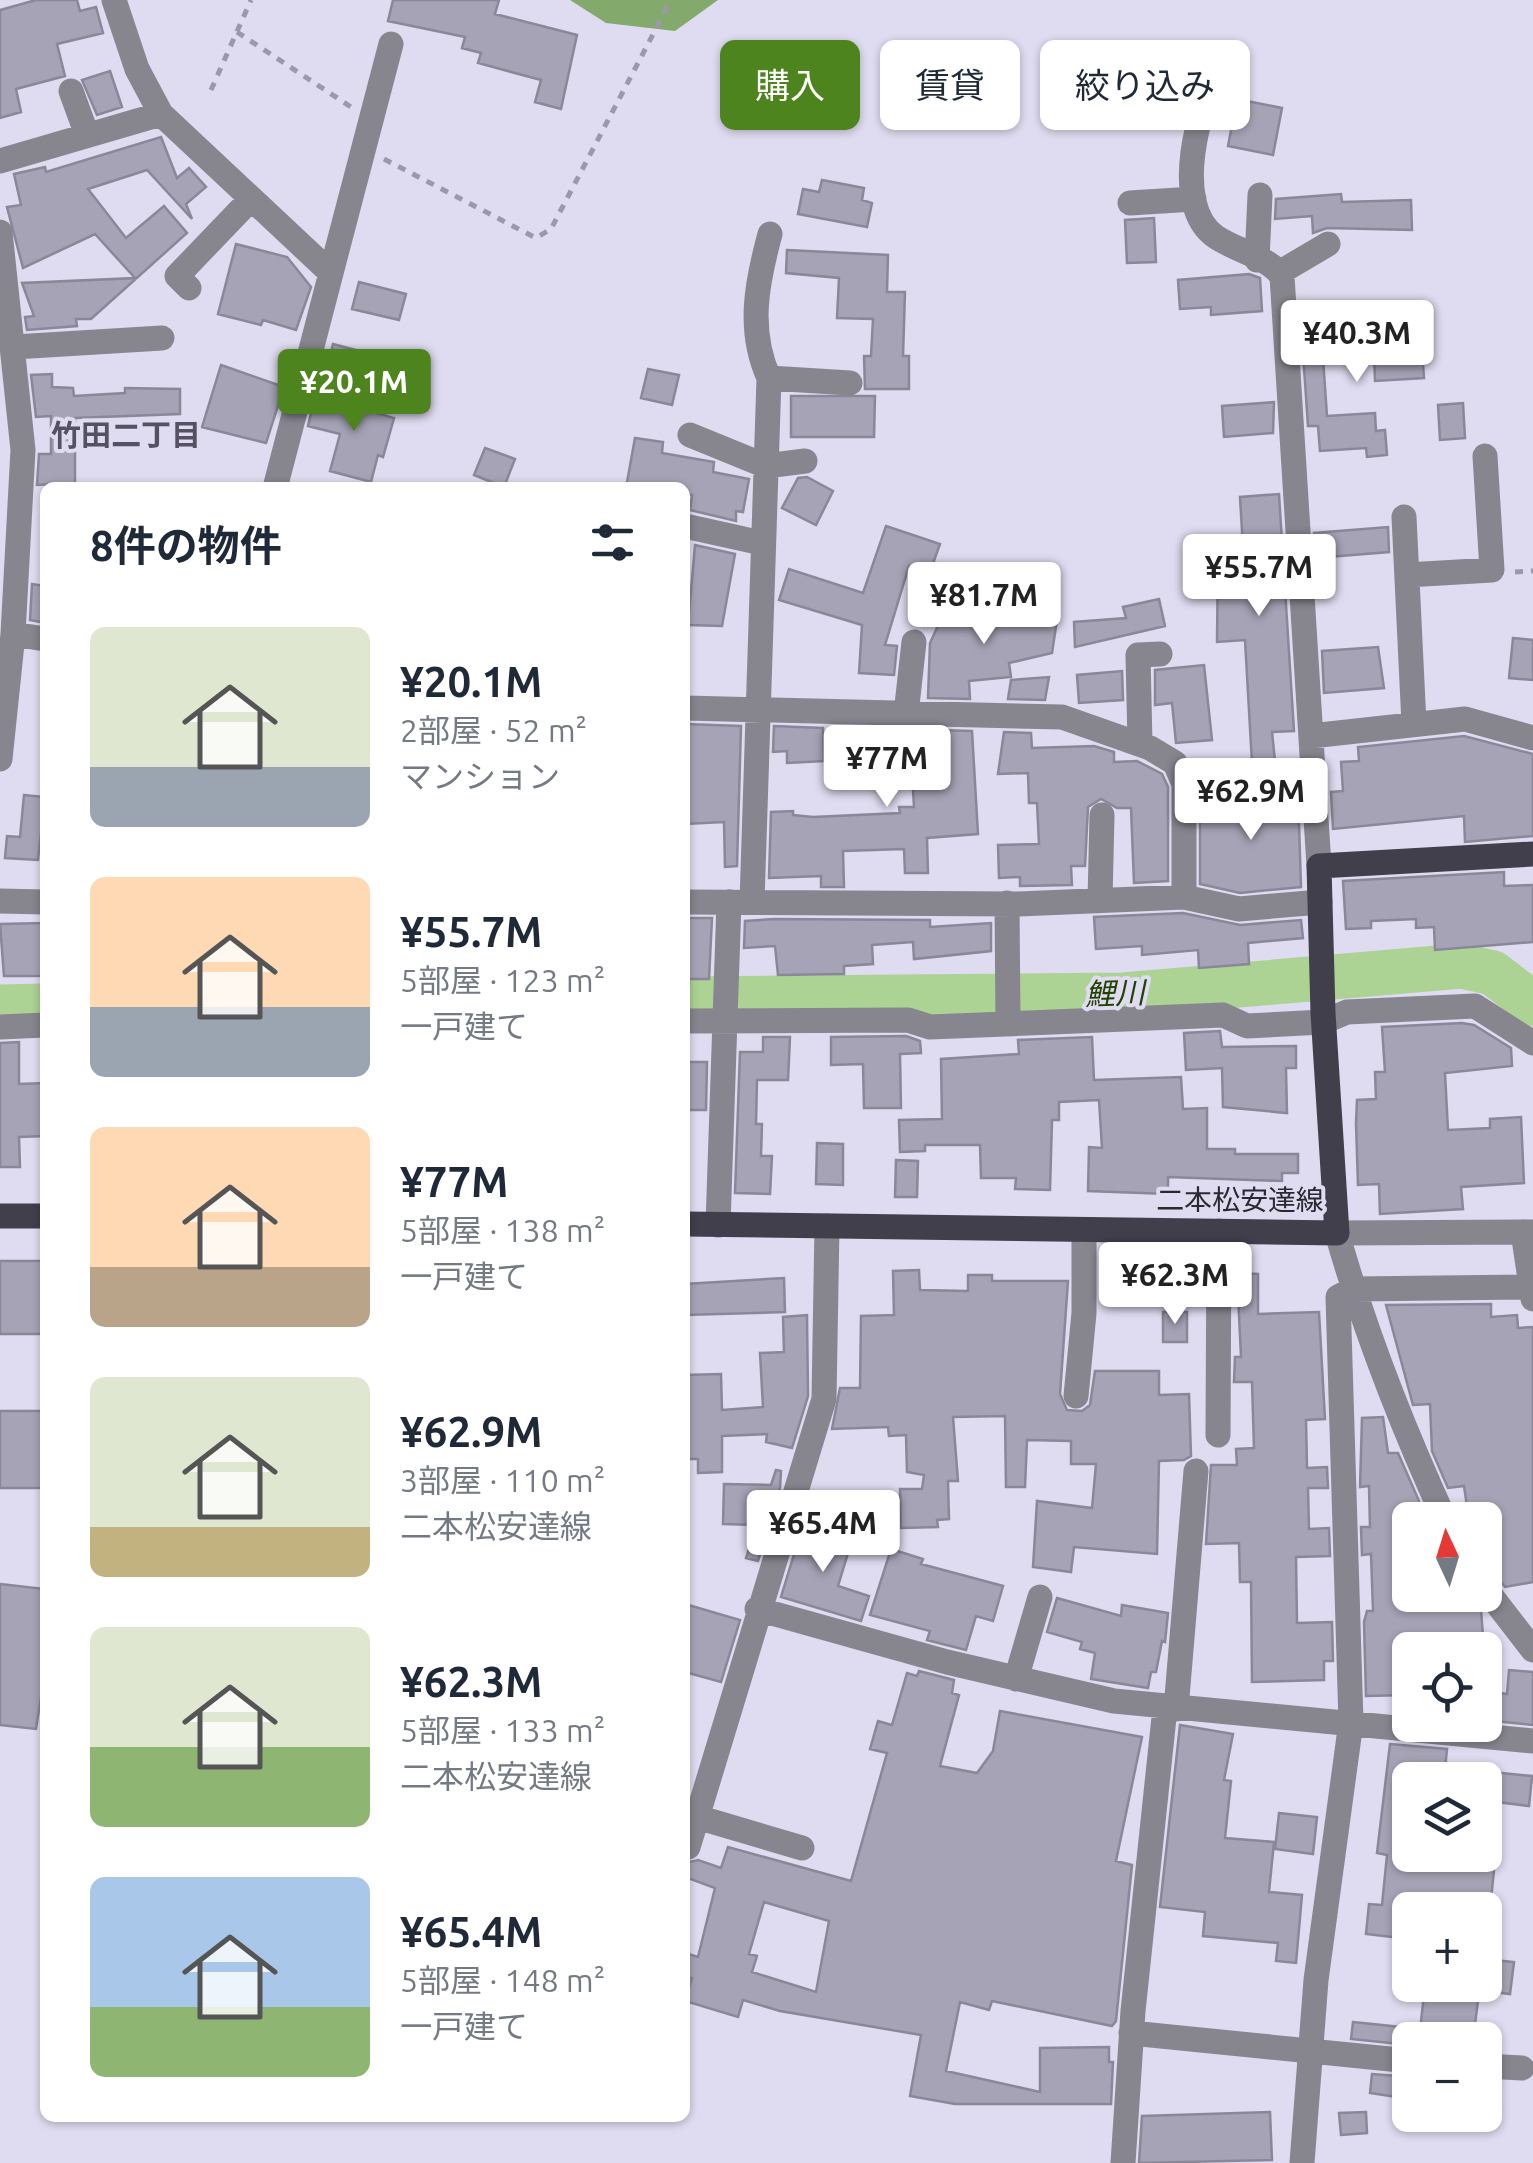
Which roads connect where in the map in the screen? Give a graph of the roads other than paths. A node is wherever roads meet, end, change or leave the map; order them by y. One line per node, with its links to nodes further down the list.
1 (114, 0): 4 (street)
2 (390, 44): 16 (street)
3 (71, 91): 6 (street)
4 (162, 114): 6 (street); 10 (street)
5 (1198, 130): 9 (street)
6 (87, 135): 7 (street)
7 (0, 161)
8 (1260, 195): 15 (street)
9 (1194, 199): 11 (street); 15 (street)
10 (251, 200): 16 (street); 17 (street)
11 (1130, 203)
12 (0, 232): 19 (street)
13 (770, 234): 20 (street)
14 (1328, 244): 15 (street)
15 (1268, 266): 40 (street)
16 (331, 273): 26 (street)
17 (189, 288)
18 (162, 338): 19 (street)
19 (14, 347): 27 (street)
20 (769, 378): 21 (street); 25 (street)
21 (850, 383)
22 (690, 436): 25 (street)
23 (1485, 456): 31 (street)
24 (806, 462): 25 (street)
25 (766, 466): 30 (street)
26 (276, 482)
27 (11, 503): 32 (street)
28 (1404, 517): 31 (street)
29 (690, 527): 30 (street)
30 (762, 542): 37 (street)
31 (1407, 575): 39 (street)
32 (13, 634): 33 (street); 43 (street)
33 (40, 638)
34 (914, 642): 38 (street)
35 (1160, 654): 42 (street)
36 (690, 708): 37 (street)
37 (756, 710): 38 (street); 54 (street)
38 (906, 714): 42 (street)
39 (1414, 724): 40 (street); 41 (street)
40 (1311, 736): 44 (street)
41 (1533, 738)
42 (1140, 744): 45 (street)
43 (0, 759)
44 (1311, 776): 45 (street); 48 (street)
45 (1184, 784): 49 (street)
46 (1102, 814): 50 (street)
47 (1533, 854): 48 (main road)
48 (1319, 866): 55 (main road, 二本松安達線)
49 (1184, 896): 50 (street); 55 (street)
50 (1100, 900): 56 (street)
51 (0, 902): 52 (street)
52 (40, 902)
53 (690, 902): 54 (street)
54 (741, 902): 56 (street); 59 (street)
55 (1320, 902): 58 (main road, 二本松安達線)
56 (1007, 903): 57 (street)
57 (1008, 1015): 58 (street); 59 (street)
58 (1323, 1017): 63 (street); 72 (main road, 二本松安達線)
59 (725, 1018): 60 (street); 67 (street)
60 (690, 1021)
61 (40, 1025): 62 (street)
62 (0, 1026)
63 (1533, 1043)
64 (0, 1216): 65 (main road)
65 (40, 1216)
66 (690, 1224): 67 (main road, 二本松安達線)
67 (718, 1225): 68 (main road, 二本松安達線)
68 (826, 1226): 69 (main road, 二本松安達線); 80 (street)
69 (1084, 1230): 70 (main road, 二本松安達線); 75 (street)
70 (1219, 1232): 72 (main road, 二本松安達線); 76 (street)
71 (1528, 1232): 72 (street); 74 (street)
72 (1337, 1233): 73 (street)
73 (1352, 1288): 74 (street); 78 (street); 85 (street)
74 (1532, 1293)
75 (1076, 1396)
76 (1218, 1435)
77 (1196, 1471): 84 (street)
78 (1437, 1502)
79 (1040, 1598): 83 (street)
80 (757, 1609): 83 (street); 87 (street)
81 (1502, 1610): 82 (street)
82 (1533, 1650)
83 (1016, 1679): 84 (street)
84 (1170, 1709): 85 (street); 90 (street)
85 (1352, 1722): 86 (street); 91 (street)
86 (1533, 1741)
87 (697, 1817): 88 (street); 89 (street)
88 (690, 1840)
89 (802, 1848)
90 (1131, 2033): 91 (street); 95 (street)
91 (1311, 2049): 92 (street); 96 (street)
92 (1392, 2059)
93 (1502, 2067): 94 (street)
94 (1522, 2068)
95 (1123, 2163)
96 (1302, 2163)

